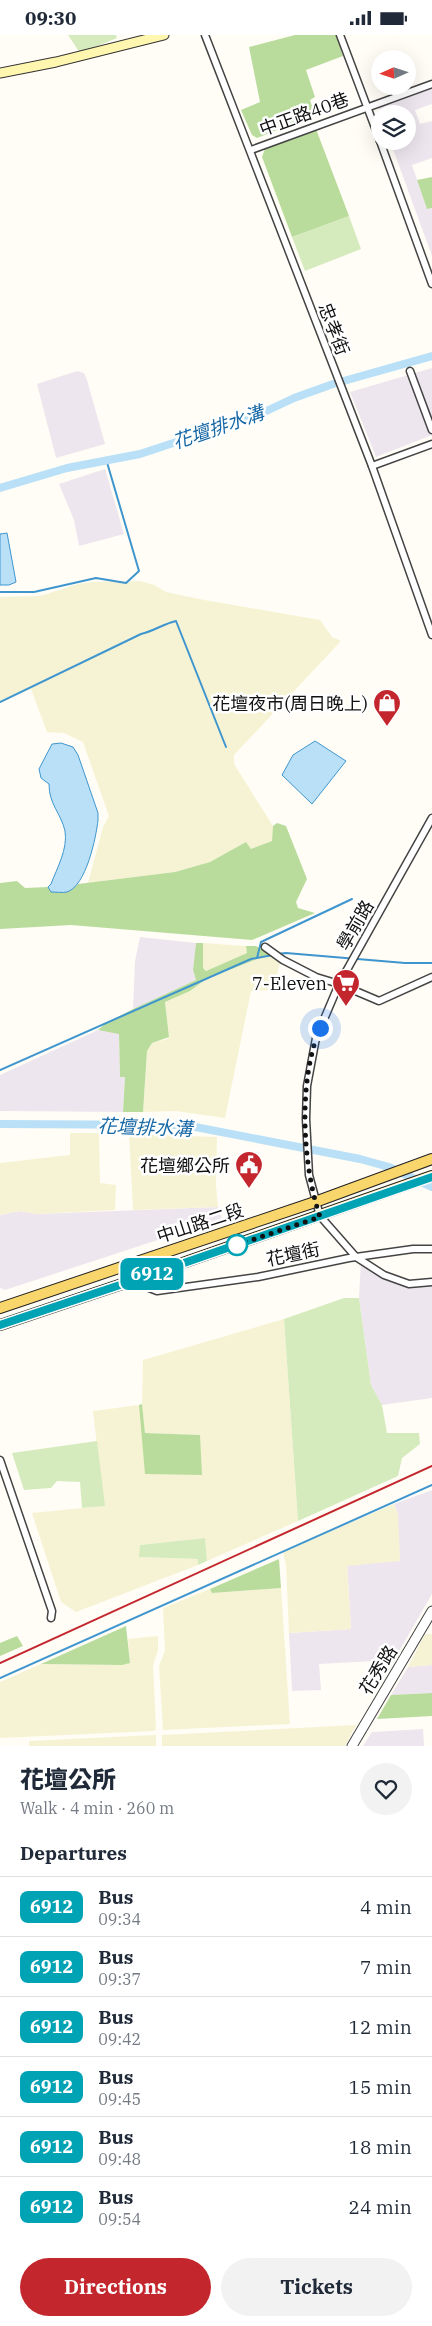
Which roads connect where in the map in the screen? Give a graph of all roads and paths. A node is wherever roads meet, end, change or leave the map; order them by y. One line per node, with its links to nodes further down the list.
1 (164, 35): 4 (main road)
2 (205, 35): 8 (street, 忠孝街)
3 (340, 35): 6 (street)
4 (0, 73)
5 (432, 85): 6 (street, 中正路40巷)
6 (368, 107): 7 (street); 8 (street, 中正路40巷)
7 (371, 116)
8 (251, 150): 14 (street, 忠孝街)
9 (383, 150): 10 (street)
10 (432, 283)
11 (410, 371): 12 (street)
12 (432, 430)
13 (432, 444): 14 (street)
14 (372, 466): 15 (street, 忠孝街)
15 (432, 635)
16 (432, 819): 19 (street, 學前路)
17 (265, 947): 19 (street)
18 (432, 977): 19 (street)
19 (339, 984): 22 (street, 學前路)
20 (432, 1159): 22 (main road, 中山路二段)
21 (432, 1177): 23 (main road, 中山路二段)
22 (315, 1202): 23 (street); 28 (main road, 中山路二段)
23 (320, 1217): 25 (street); 26 (main road, 中山路二段)
24 (432, 1249): 25 (street, 花壇街)
25 (356, 1257): 26 (street, 花壇街); 27 (street)
26 (132, 1281): 29 (main road, 中山路二段)
27 (432, 1282)
28 (0, 1308)
29 (0, 1325)
30 (0, 1460): 31 (street)
31 (2, 1474): 33 (street)
32 (432, 1611): 34 (street, 花秀路)
33 (51, 1618)
34 (352, 1746)

